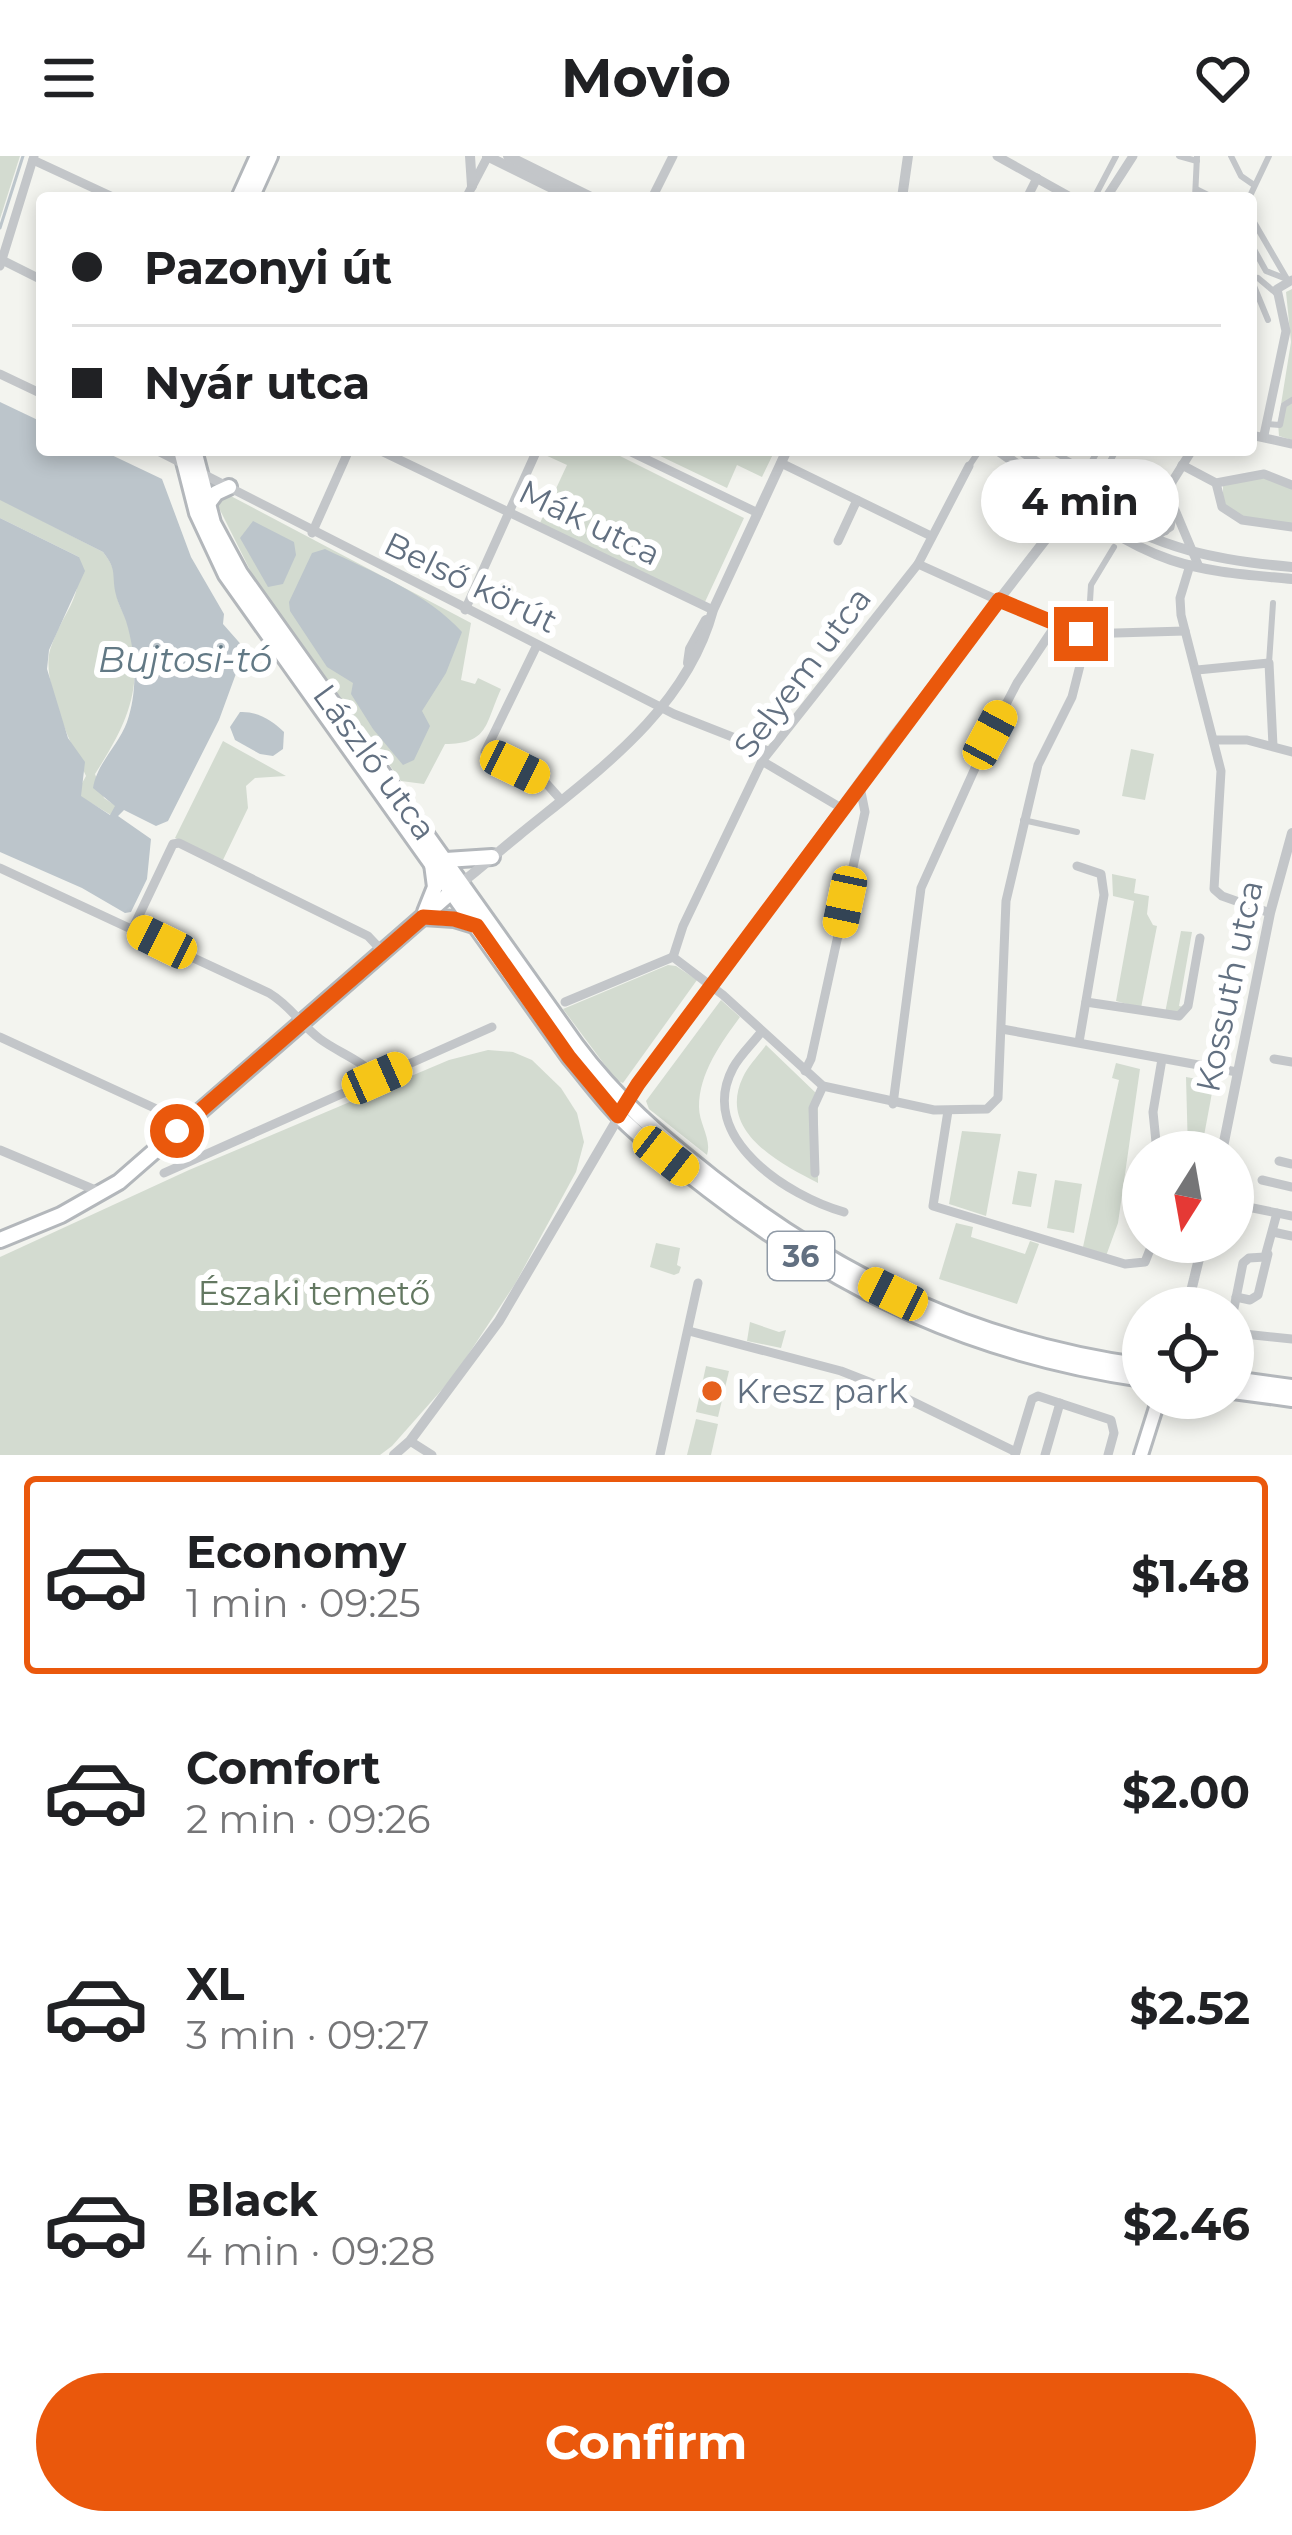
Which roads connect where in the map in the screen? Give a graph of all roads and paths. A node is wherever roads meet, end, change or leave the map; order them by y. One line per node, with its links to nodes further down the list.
1 (258, 156): 19 (main road)
2 (270, 156): 20 (main road)
3 (470, 156): 21 (street)
4 (488, 156): 21 (street); 22 (street)
5 (508, 156): 23 (street)
6 (673, 156): 24 (street)
7 (908, 156): 25 (street)
8 (997, 156): 16 (street)
9 (1116, 156): 28 (street)
10 (1133, 156): 29 (street)
11 (1180, 156): 15 (street)
12 (1231, 156): 17 (street)
13 (1269, 156): 17 (street)
14 (33, 158): 18 (street); 34 (street)
15 (1197, 162): 30 (street)
16 (1037, 178): 26 (street); 27 (street)
17 (1255, 185): 31 (street)
18 (103, 192)
19 (242, 192)
20 (254, 192)
21 (469, 192)
22 (560, 192)
23 (581, 192)
24 (655, 192)
25 (903, 192)
26 (1030, 192)
27 (1062, 192)
28 (1097, 192)
29 (1110, 192)
30 (1195, 192)
31 (1252, 192)
32 (1257, 226): 37 (street)
33 (1257, 255): 37 (street)
34 (1, 263): 35 (street)
35 (36, 278)
36 (1257, 280): 39 (street)
37 (1291, 280): 39 (street)
38 (1257, 285): 41 (street)
39 (1276, 294): 40 (street)
40 (1288, 312): 45 (street)
41 (1268, 320)
42 (0, 374): 43 (street)
43 (36, 391)
44 (1292, 400): 45 (street)
45 (1266, 430): 46 (street); 47 (street)
46 (1257, 433)
47 (1292, 444)
48 (346, 456): 81 (street)
49 (391, 456): 76 (street, Mák utca)
50 (534, 456): 76 (street)
51 (640, 456): 77 (street)
52 (784, 456): 61 (street)
53 (976, 456): 63 (street, Selyem utca)
54 (1006, 456): 67 (street)
55 (1027, 456): 72 (street)
56 (1061, 456): 64 (street)
57 (1095, 456): 64 (street)
58 (1113, 456): 66 (street)
59 (1188, 456): 62 (street)
60 (188, 462): 70 (street, Belső körút); 74 (main road, László utca); 89 (main road, László utca)
61 (781, 463): 73 (street); 77 (street)
62 (1182, 465): 68 (street); 75 (street)
63 (969, 466): 82 (street, Selyem utca)
64 (1088, 470): 65 (street); 66 (street)
65 (1075, 474)
66 (1105, 480): 71 (street); 80 (street)
67 (1044, 482): 72 (street); 78 (street)
68 (1216, 482): 69 (street); 79 (street)
69 (1292, 484)
70 (229, 487): 74 (main road); 81 (street, Belső körút)
71 (1107, 494)
72 (1077, 499): 78 (street); 83 (street); 86 (street)
73 (857, 500): 82 (street); 84 (street)
74 (207, 505): 89 (main road, László utca)
75 (1173, 512): 80 (street); 86 (street)
76 (508, 513): 92 (street); 93 (street, Mák utca)
77 (758, 513): 93 (street)
78 (1053, 526): 90 (street)
79 (1292, 526)
80 (1166, 532): 83 (street)
81 (312, 533): 92 (street, Belső körút)
82 (932, 536): 87 (street, Selyem utca)
83 (1153, 538): 86 (street)
84 (838, 541)
85 (1114, 547): 96 (street)
86 (1194, 562): 88 (street); 88 (street); 95 (street)
87 (918, 564): 90 (street); 104 (street, Selyem utca)
88 (1290, 576)
89 (249, 597): 112 (main road, László utca)
90 (999, 600): 94 (street); 105 (street)
91 (1273, 603): 98 (street)
92 (465, 610): 97 (street, Belső körút)
93 (713, 610): 100 (street)
94 (1054, 626): 96 (street); 139 (street)
95 (1185, 631): 96 (street); 99 (street)
96 (1088, 634): 108 (street)
97 (537, 644): 100 (street, Belső körút); 106 (street)
98 (1269, 664): 99 (street); 102 (street)
99 (1197, 670): 101 (street)
100 (662, 707): 104 (street, Belső körút); 106 (street)
101 (1214, 740): 102 (street); 116 (street)
102 (1274, 746): 103 (street)
103 (1292, 752)
104 (765, 756): 107 (street, Belső körút); 122 (street, Selyem utca)
105 (860, 787): 107 (street); 135 (street)
106 (562, 802): 111 (street)
107 (843, 809): 123 (street)
108 (1023, 820): 109 (street); 128 (street)
109 (1077, 832)
110 (1292, 832): 116 (street, Kossuth utca)
111 (492, 857): 112 (main road); 115 (street)
112 (438, 860): 115 (main road, László utca); 117 (main road)
113 (1077, 866): 125 (street)
114 (0, 868): 119 (street)
115 (457, 887): 117 (main road); 118 (main road, 36); 140 (main road, 36)
116 (1270, 914): 136 (street, Kossuth utca)
117 (422, 917): 118 (main road); 121 (main road)
118 (477, 926): 140 (main road, 36)
119 (133, 928): 121 (street); 126 (street)
120 (1200, 938): 125 (street)
121 (383, 952): 126 (main road)
122 (673, 957): 123 (street); 124 (street)
123 (711, 986): 129 (street); 140 (street)
124 (565, 1002)
125 (1086, 1002): 131 (street)
126 (304, 1022): 137 (street); 142 (main road)
127 (492, 1027): 137 (street)
128 (1002, 1029): 131 (street); 141 (street)
129 (762, 1031): 135 (street); 154 (street)
130 (0, 1037): 142 (street)
131 (1079, 1042): 132 (street)
132 (1162, 1059): 136 (street); 143 (street)
133 (1274, 1059): 134 (street)
134 (1292, 1062)
135 (805, 1071): 138 (street)
136 (1237, 1072): 144 (street, Kossuth utca)
137 (377, 1078): 148 (street)
138 (823, 1087): 139 (street); 149 (street)
139 (893, 1104): 141 (street)
140 (621, 1111): 168 (main road, 36); 169 (main road, 36); 176 (street)
141 (948, 1111): 161 (street)
142 (187, 1123): 152 (main road)
143 (1155, 1131)
144 (1226, 1131)
145 (0, 1150): 152 (street)
146 (1279, 1161): 147 (street)
147 (1292, 1164)
148 (164, 1173)
149 (815, 1173)
150 (1262, 1180): 151 (street)
151 (1292, 1187)
152 (102, 1193): 159 (main road)
153 (1254, 1208): 155 (street)
154 (844, 1212)
155 (1277, 1213): 156 (street); 157 (street)
156 (1292, 1216)
157 (1273, 1232): 158 (street); 160 (street)
158 (1292, 1236)
159 (0, 1240)
160 (1268, 1253): 163 (street); 164 (street)
161 (1143, 1263)
162 (698, 1283): 165 (street)
163 (1239, 1287)
164 (1254, 1300)
165 (689, 1331): 177 (street); 180 (street)
166 (1254, 1335): 167 (street)
167 (1292, 1339)
168 (1122, 1362)
169 (1122, 1375)
170 (1254, 1382): 171 (main road)
171 (1292, 1387)
172 (1254, 1393): 173 (main road)
173 (1292, 1399)
174 (1060, 1403): 177 (street); 181 (street); 182 (street)
175 (1152, 1419): 183 (main road)
176 (410, 1441): 178 (street); 179 (street)
177 (1016, 1453)
178 (394, 1455)
179 (432, 1455)
180 (660, 1455)
181 (1045, 1455)
182 (1108, 1455)
183 (1141, 1455)

